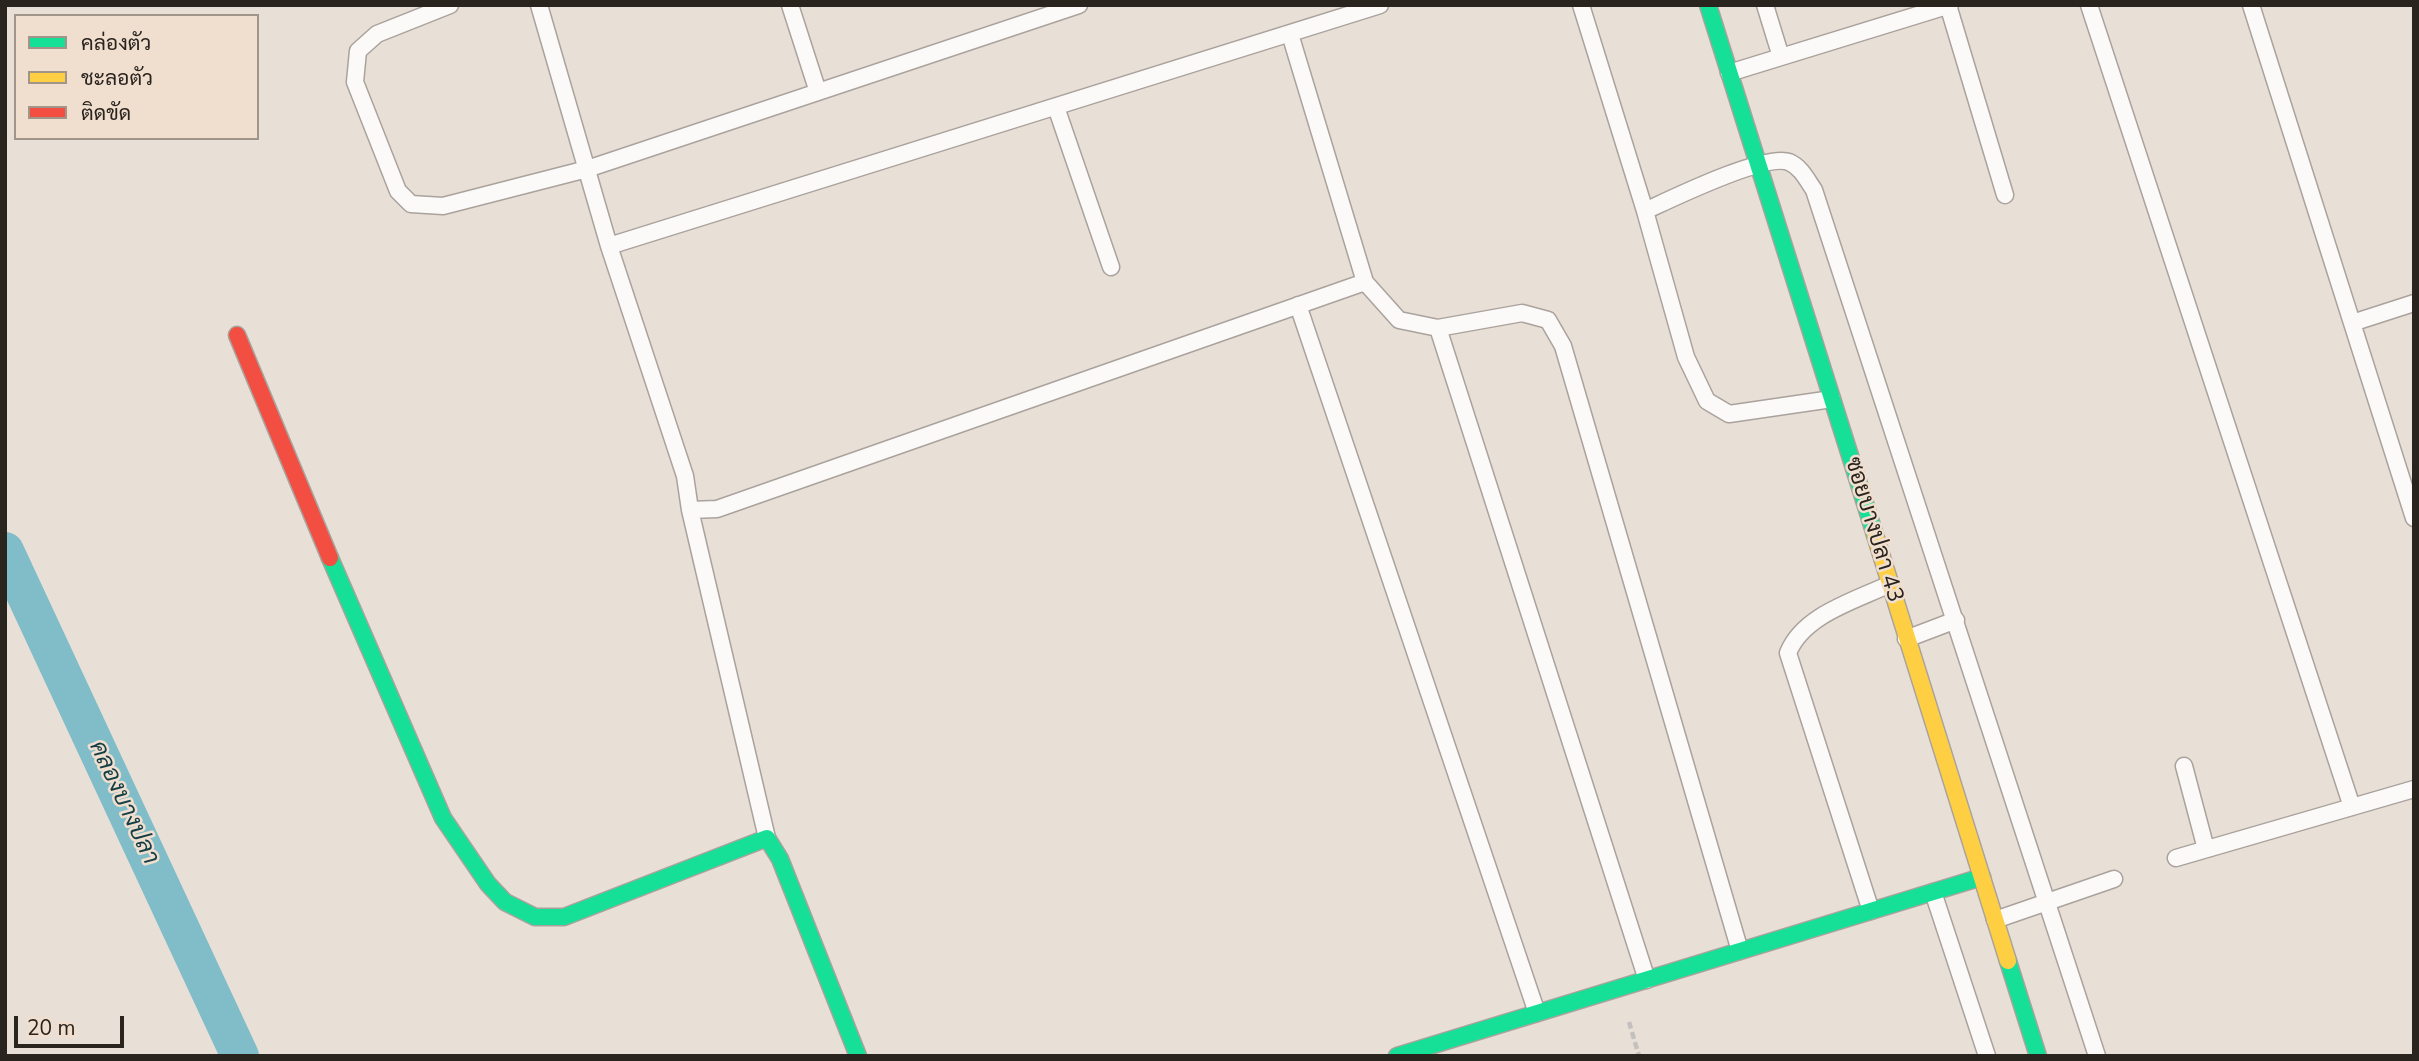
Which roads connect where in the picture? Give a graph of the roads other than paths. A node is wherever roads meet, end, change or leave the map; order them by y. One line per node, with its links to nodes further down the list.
1 (450, 5): 18 (lane)
2 (539, 5): 18 (lane)
3 (790, 5): 15 (lane)
4 (1079, 5): 15 (lane)
5 (1380, 5): 12 (lane)
6 (1581, 5): 20 (lane)
7 (1708, 5): 14 (street, ซอยบางปลา 43)
8 (1765, 5): 13 (lane)
9 (1949, 5): 13 (lane); 19 (lane)
10 (2089, 5): 37 (lane)
11 (2251, 5): 26 (lane)
12 (1290, 34): 16 (lane); 23 (lane)
13 (1781, 57): 14 (lane)
14 (1729, 73): 17 (street, ซอยบางปลา 43)
15 (818, 92): 18 (lane)
16 (1056, 107): 21 (lane); 22 (lane)
17 (1756, 165): 20 (lane); 29 (street, ซอยบางปลา 43); 33 (lane)
18 (586, 169): 21 (lane)
19 (2005, 195)
20 (1645, 211): 29 (lane)
21 (609, 246): 30 (lane)
22 (1111, 267)
23 (1365, 282): 24 (lane); 27 (lane)
24 (1298, 305): 30 (lane); 49 (lane)
25 (2413, 305): 26 (lane)
26 (2352, 323): 31 (lane)
27 (1437, 328): 47 (lane); 48 (lane)
28 (237, 335): 38 (street)
29 (1832, 399): 32 (street, ซอยบางปลา 43)
30 (690, 510): 38 (lane)
31 (2414, 518)
32 (1889, 584): 34 (street, ซอยบางปลา 43); 45 (lane)
33 (1956, 620): 34 (lane); 44 (lane)
34 (1906, 639): 41 (street, ซอยบางปลา 43)
35 (2184, 766): 39 (lane)
36 (2414, 789): 37 (lane)
37 (2352, 807): 39 (lane)
38 (767, 838): 50 (street)
39 (2206, 849): 40 (lane)
40 (2176, 858)
41 (1982, 877): 43 (street); 46 (street, ซอยบางปลา 43)
42 (2114, 879): 44 (lane)
43 (1933, 892): 45 (street); 52 (lane)
44 (2048, 901): 46 (lane); 54 (lane)
45 (1871, 911): 47 (street)
46 (1995, 920): 53 (street, ซอยบางปลา 43)
47 (1740, 951): 48 (street)
48 (1647, 980): 49 (street)
49 (1537, 1013): 51 (street)
50 (858, 1056)
51 (1397, 1056)
52 (1987, 1056)
53 (2038, 1056)
54 (2097, 1056)

